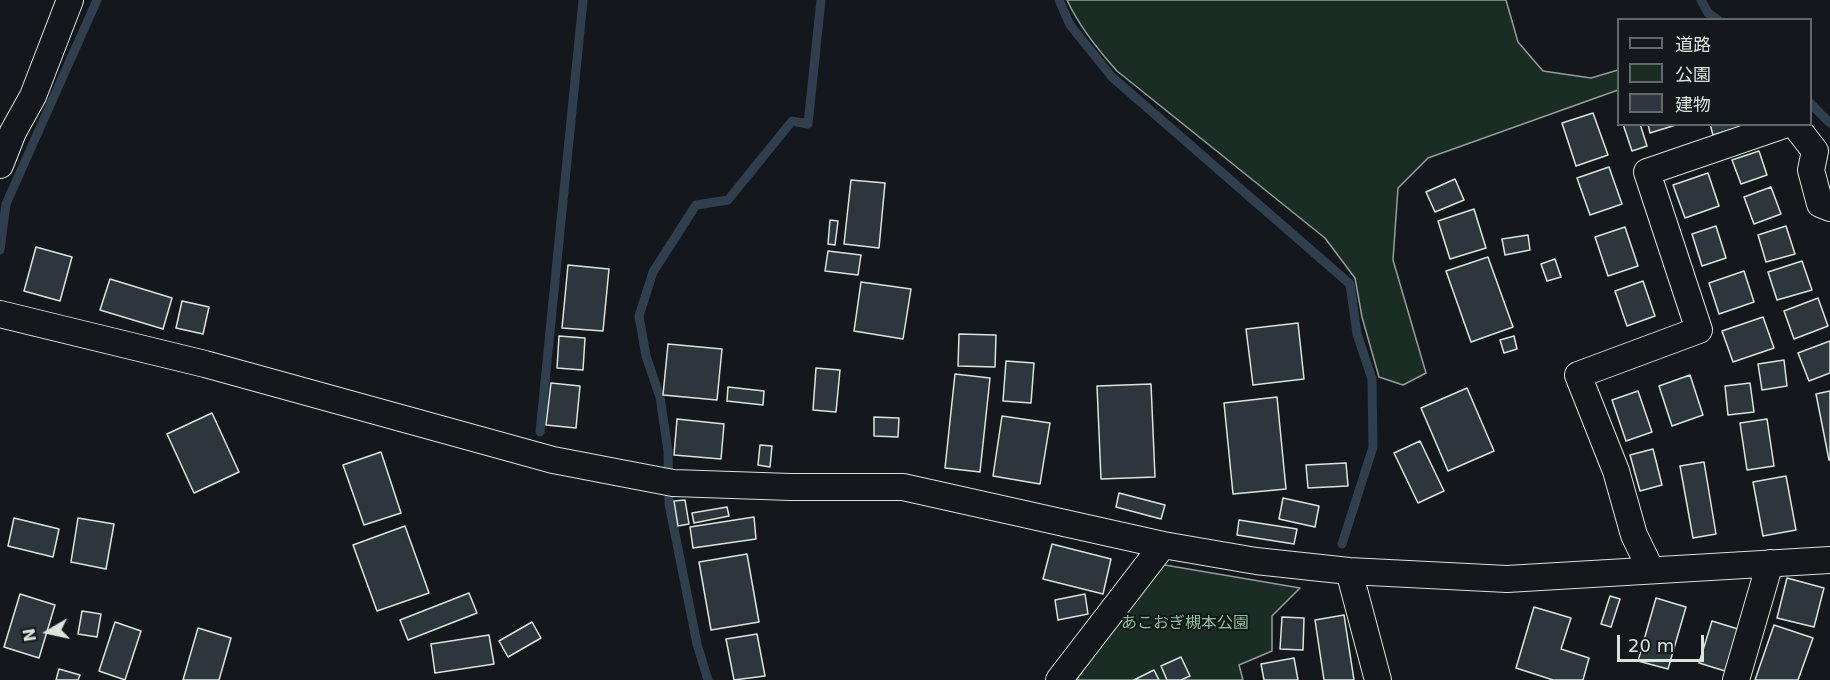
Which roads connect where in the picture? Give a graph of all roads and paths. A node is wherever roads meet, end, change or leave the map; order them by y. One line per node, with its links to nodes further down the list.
1 (70, 0): 4 (street)
2 (1781, 126): 10 (street)
3 (1796, 126): 5 (street)
4 (0, 165)
5 (1830, 208)
6 (0, 314): 7 (street)
7 (1163, 544): 11 (street); 12 (street)
8 (1830, 560): 9 (street)
9 (1770, 563): 10 (street); 14 (street)
10 (1651, 570): 11 (street)
11 (1349, 571): 13 (street)
12 (1059, 680)
13 (1378, 680)
14 (1736, 680)

